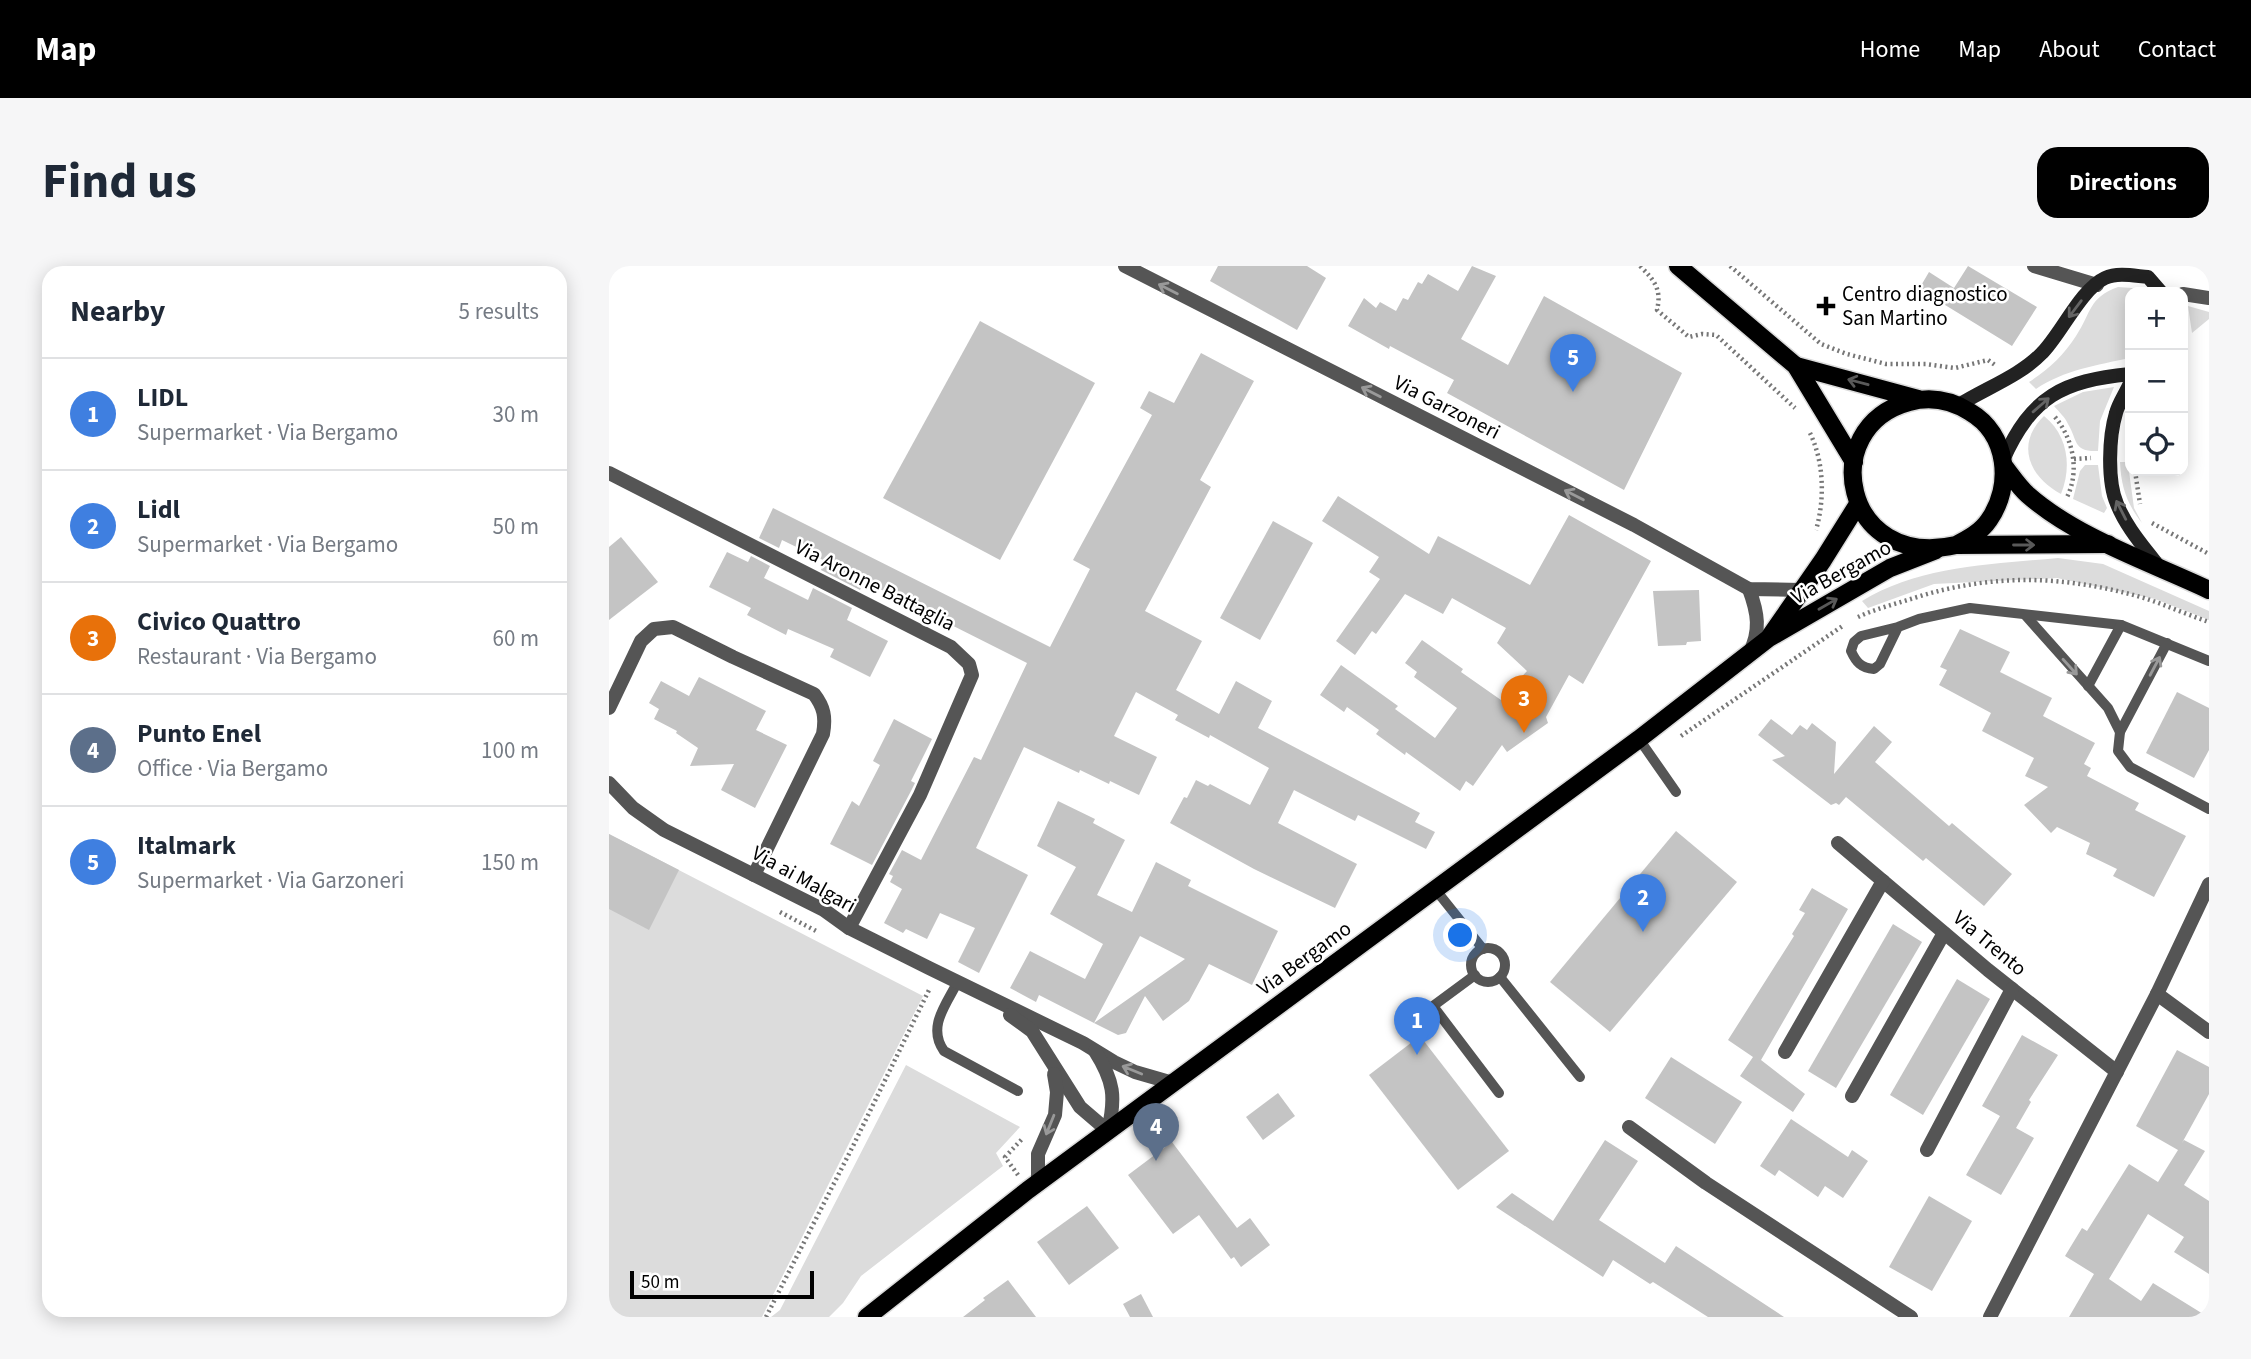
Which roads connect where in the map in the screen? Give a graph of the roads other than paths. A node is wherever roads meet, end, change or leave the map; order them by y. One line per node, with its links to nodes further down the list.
1 (1125, 266): 22 (street, Via Garzoneri, one-way to 1)
2 (1678, 266): 9 (main road)
3 (2034, 266): 5 (street)
4 (2147, 272): 5 (street); 6 (street)
5 (2102, 276): 13 (street, one-way to 13)
6 (2159, 287)
7 (2188, 295): 8 (street)
8 (2209, 298)
9 (1796, 366): 12 (main road, one-way to 9); 14 (main road)
10 (2125, 375): 15 (street, one-way to 10)
11 (2125, 393): 21 (street, one-way to 11)
12 (1920, 399): 13 (main road); 14 (main road)
13 (1959, 405): 15 (main road)
14 (1854, 462): 17 (main road)
15 (2003, 463): 18 (main road); 19 (main road)
16 (609, 473): 44 (street, Via Aronne Battaglia)
17 (1858, 504): 20 (main road); 23 (main road, Via Bergamo)
18 (2108, 544): 19 (main road, one-way to 18); 21 (main road)
19 (1956, 545): 20 (main road)
20 (1936, 550): 28 (main road, Via Bergamo, one-way to 20)
21 (2159, 567): 24 (main road)
22 (1749, 589): 23 (street, Via Garzoneri); 30 (street)
23 (1801, 590): 28 (main road, Via Bergamo)
24 (2209, 590)
25 (2026, 615): 26 (lane); 27 (lane); 32 (lane, one-way to 32)
26 (2121, 625): 29 (lane); 32 (lane)
27 (1898, 627): 27 (lane)
28 (1769, 638): 30 (main road, Via Bergamo)
29 (2167, 643): 31 (lane); 34 (lane, one-way to 29)
30 (1748, 655): 35 (main road, Via Bergamo)
31 (2209, 662)
32 (2088, 686): 34 (lane)
33 (609, 708): 40 (street)
34 (2120, 732): 38 (lane)
35 (1639, 739): 37 (lane); 43 (main road, Via Bergamo)
36 (609, 783): 40 (street, Via ai Malgari)
37 (1676, 792)
38 (2209, 809)
39 (1838, 844): 41 (street, Via Trento)
40 (754, 875): 44 (street, Via ai Malgari)
41 (1883, 881): 45 (street, Via Trento); 55 (street)
42 (2209, 884): 51 (street)
43 (1435, 889): 46 (lane); 59 (main road, Via Bergamo)
44 (849, 928): 49 (street, Via ai Malgari)
45 (1944, 933): 50 (street, Via Trento); 62 (street)
46 (1483, 949): 47 (lane); 48 (lane)
47 (1475, 975): 48 (lane); 61 (lane)
48 (1500, 977): 58 (lane)
49 (957, 982): 52 (street, Via ai Malgari); 60 (lane)
50 (2012, 989): 57 (street, Via Trento); 65 (street)
51 (2157, 994): 53 (street); 57 (street)
52 (990, 998): 54 (street, Via ai Malgari); 56 (street, Via ai Malgari)
53 (2209, 1032)
54 (1094, 1050): 59 (street, Via ai Malgari, one-way to 54); 64 (street)
55 (1784, 1052)
56 (1052, 1065): 64 (street, Via ai Malgari); 66 (street, Via ai Malgari, one-way to 66)
57 (2117, 1072): 69 (street)
58 (1580, 1077)
59 (1173, 1083): 64 (main road, Via Bergamo)
60 (1018, 1091)
61 (1499, 1093)
62 (1852, 1096)
63 (1629, 1127): 68 (street)
64 (1108, 1131): 66 (main road, Via Bergamo)
65 (1927, 1150)
66 (1033, 1187): 67 (main road, Via Bergamo)
67 (867, 1317)
68 (1911, 1317)
69 (1990, 1317)

